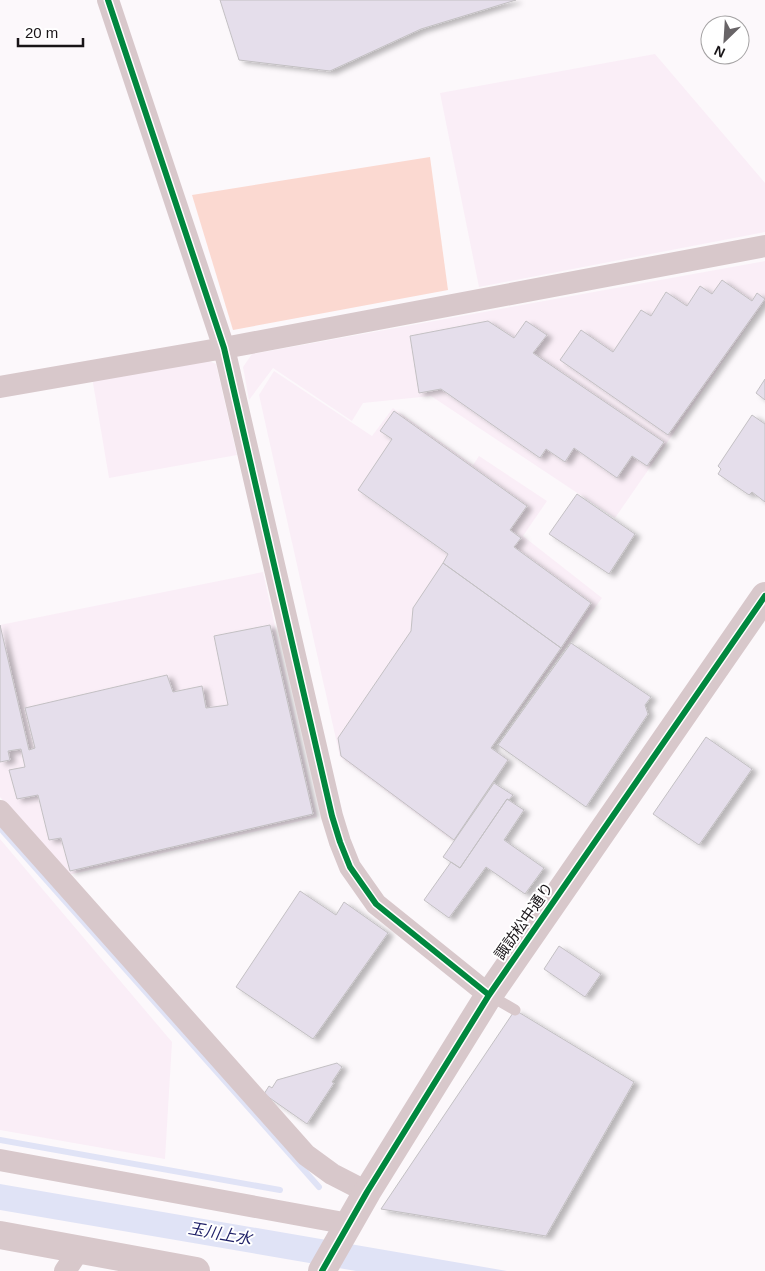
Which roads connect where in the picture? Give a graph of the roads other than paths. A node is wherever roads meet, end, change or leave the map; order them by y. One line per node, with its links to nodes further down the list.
1 (108, 0): 3 (street)
2 (765, 246): 3 (street)
3 (224, 348): 4 (street); 7 (street)
4 (0, 387)
5 (765, 596): 7 (street, 諏訪松中通り)
6 (0, 811): 10 (street)
7 (489, 994): 8 (lane); 10 (street, 諏訪松中通り)
8 (515, 1010)
9 (0, 1160): 11 (street)
10 (367, 1192): 11 (street, 諏訪松中通り)
11 (345, 1232): 14 (street, 諏訪松中通り)
12 (0, 1235): 13 (street)
13 (72, 1261): 15 (street)
14 (323, 1270)
15 (196, 1271)

